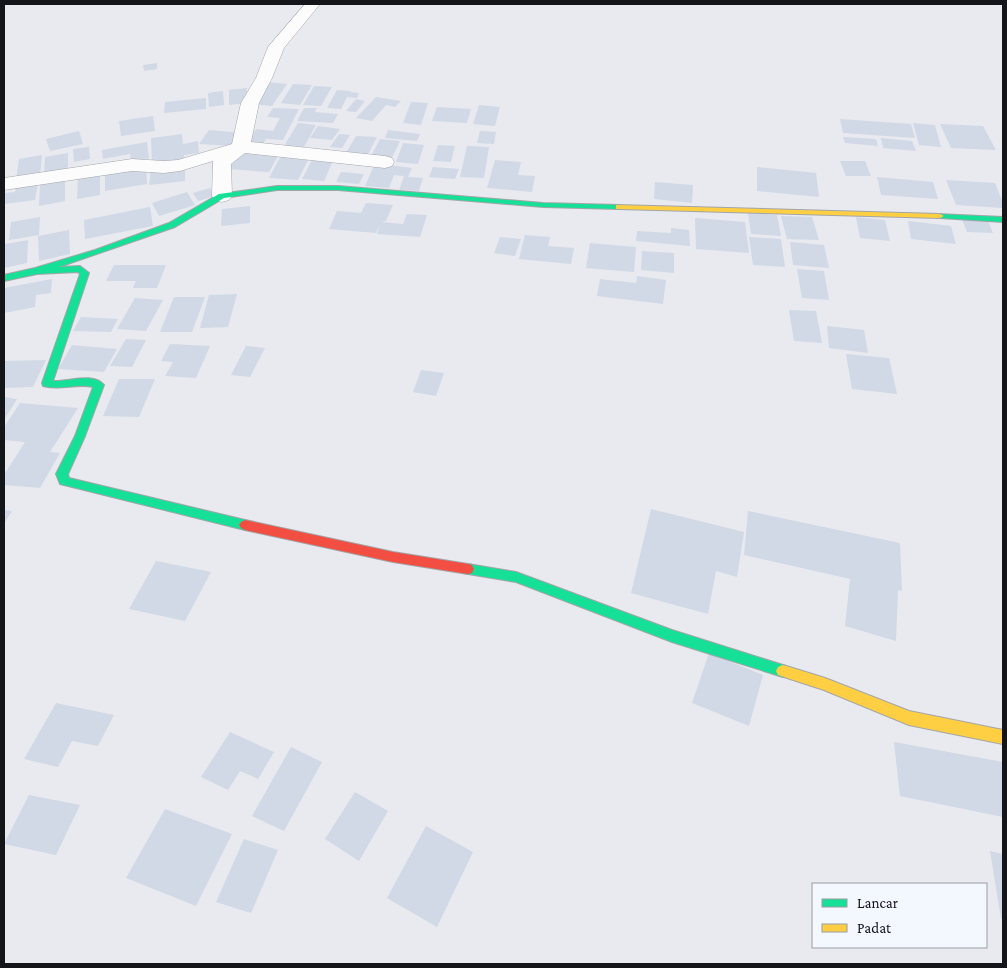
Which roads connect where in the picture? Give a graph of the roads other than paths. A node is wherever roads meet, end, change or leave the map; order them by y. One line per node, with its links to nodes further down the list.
1 (313, 4): 2 (street)
2 (241, 147): 3 (street); 4 (street); 5 (street)
3 (385, 162)
4 (4, 184)
5 (222, 196): 6 (street); 7 (street)
6 (1003, 220)
7 (37, 271): 8 (street); 9 (street)
8 (4, 278)
9 (1003, 737)

